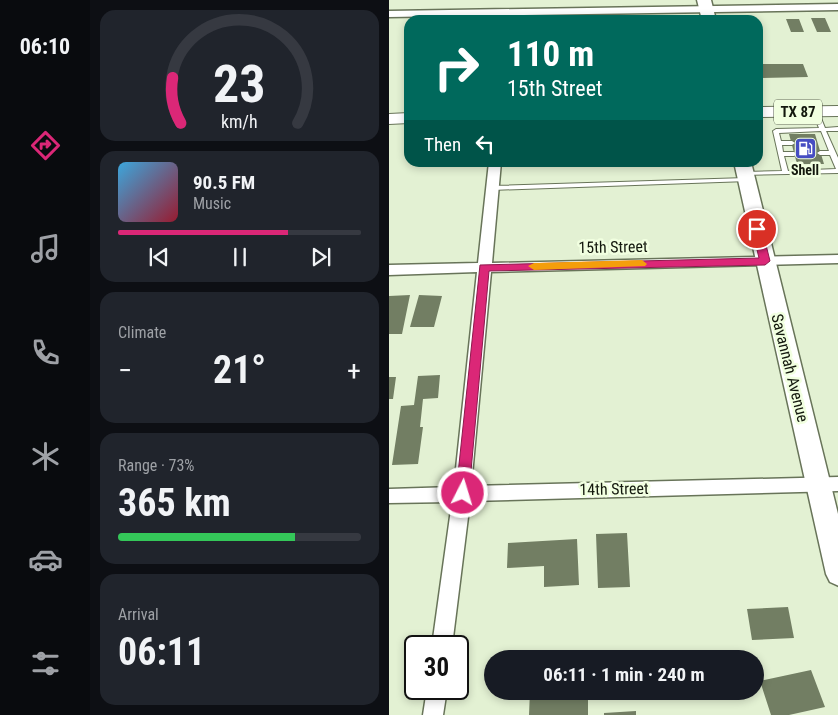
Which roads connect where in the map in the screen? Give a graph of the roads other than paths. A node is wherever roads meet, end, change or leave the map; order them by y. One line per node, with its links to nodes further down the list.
1 (513, 0): 6 (street)
2 (838, 7): 3 (street)
3 (706, 10): 7 (street)
4 (389, 14): 5 (street)
5 (450, 15)
6 (511, 15)
7 (544, 15)
8 (815, 111): 9 (main road, TX 87); 10 (main road, TX 87); 14 (lane)
9 (838, 111)
10 (763, 112)
11 (404, 118): 12 (main road)
12 (389, 119)
13 (838, 129): 14 (lane)
14 (823, 130): 16 (lane); 17 (lane)
15 (817, 142): 16 (lane)
16 (827, 142): 19 (lane)
17 (779, 143): 18 (lane); 21 (lane)
18 (792, 143)
19 (832, 152): 20 (lane); 24 (lane)
20 (820, 153)
21 (781, 154): 22 (lane); 26 (lane)
22 (794, 154)
23 (494, 167): 27 (street)
24 (838, 170): 26 (lane)
25 (744, 172): 26 (lane); 27 (lane); 29 (street, Savannah Avenue)
26 (785, 173)
27 (492, 188): 30 (street)
28 (838, 260): 29 (street, 15th Street)
29 (765, 261): 30 (street, 15th Street); 32 (street, Savannah Avenue)
30 (484, 268): 31 (street, 15th Street); 33 (street)
31 (389, 270)
32 (828, 484): 33 (street, 14th Street); 35 (street, Savannah Avenue)
33 (463, 493): 34 (street, 14th Street); 36 (street)
34 (389, 496)
35 (838, 574)
36 (444, 635)
37 (435, 700): 38 (street)
38 (433, 715)

